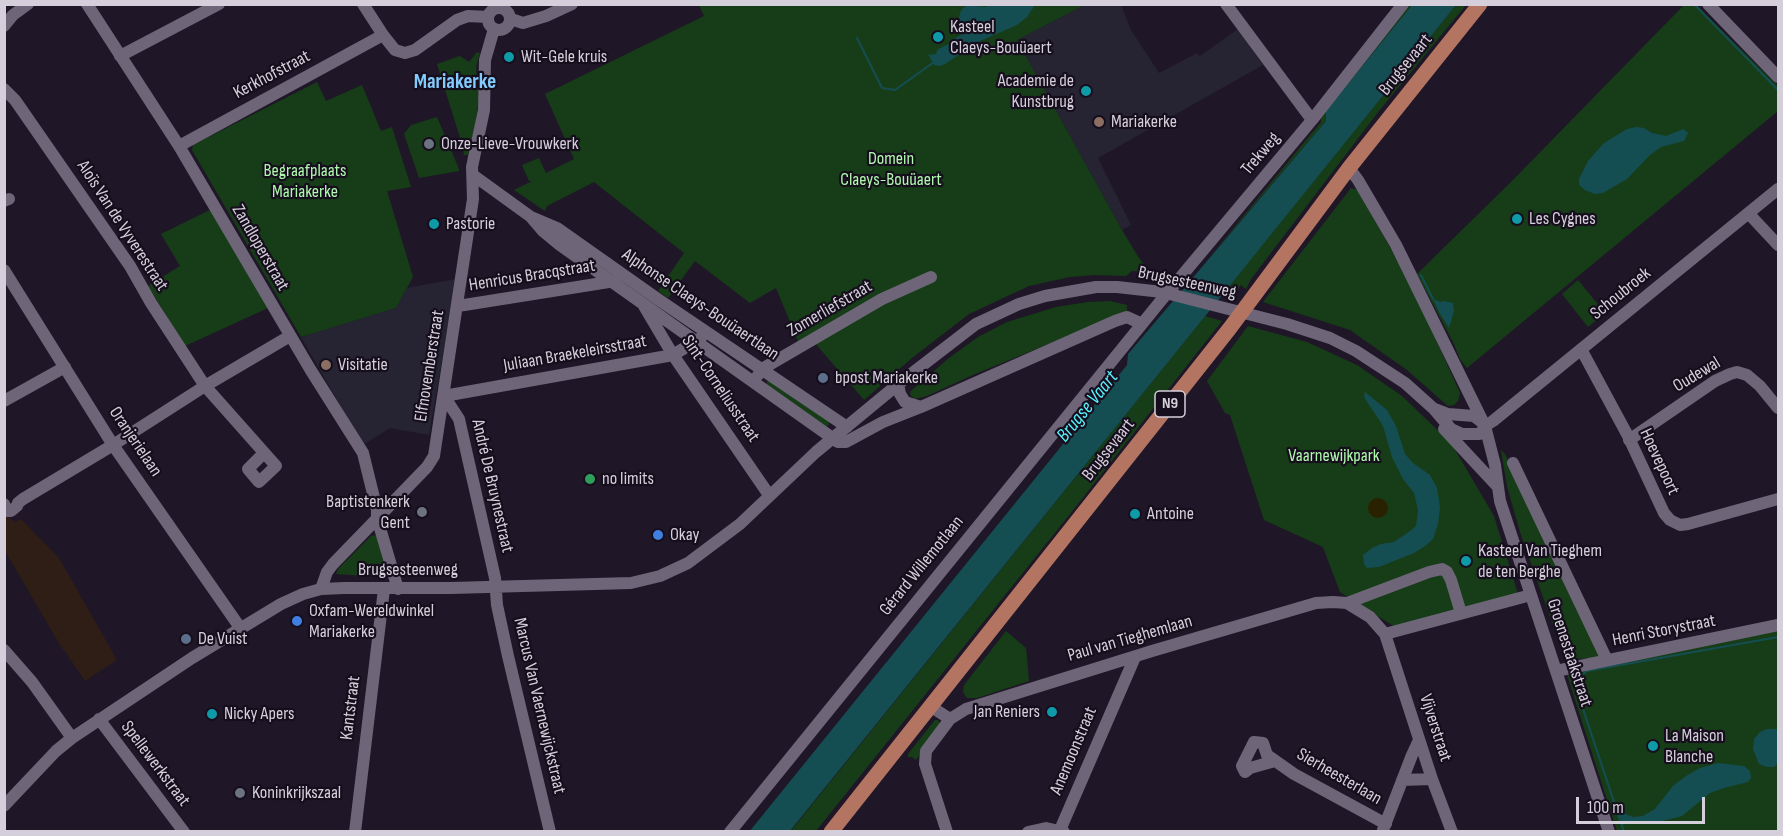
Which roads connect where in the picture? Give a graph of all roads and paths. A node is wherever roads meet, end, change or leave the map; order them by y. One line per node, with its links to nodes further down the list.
1 (28, 4): 11 (street)
2 (87, 4): 15 (street, Zandloperstraat)
3 (219, 4): 15 (street)
4 (363, 4): 14 (street)
5 (572, 4): 10 (street)
6 (1226, 4): 18 (street)
7 (1403, 4): 18 (street, Trekweg)
8 (1480, 4): 20 (main road, Brugsevaart / N9)
9 (1708, 4): 16 (street)
10 (500, 10): 13 (street); 13 (street); 14 (street)
11 (9, 16): 12 (street)
12 (4, 26)
13 (494, 29): 21 (street, Elfnovemberstraat)
14 (383, 35): 19 (street, Kerkhofstraat)
15 (120, 56): 19 (street, Zandloperstraat)
16 (1779, 77)
17 (4, 89): 42 (street, Aloïs Van de Vyverestraat)
18 (1312, 120): 33 (street, Trekweg)
19 (178, 146): 34 (street, Zandloperstraat)
20 (1349, 168): 50 (street, Groenestaakstraat); 76 (main road, Brugsevaart / N9)
21 (473, 175): 24 (street, Alphonse Claeys-Bouüaertlaan); 32 (street, Elfnovemberstraat)
22 (1779, 189): 23 (street, Schoubroek)
23 (1749, 214): 25 (street); 36 (street, Schoubroek)
24 (531, 217): 28 (street, Alphonse Claeys-Bouüaertlaan); 29 (street, Alphonse Claeys-Bouüaertlaan)
25 (1779, 245)
26 (4, 270): 30 (street, Oranjerielaan)
27 (931, 277): 39 (street, Zomerliefstraat)
28 (628, 278): 29 (street, Henricus Bracqstraat); 35 (street, Alphonse Claeys-Bouüaertlaan)
29 (611, 282): 31 (street, Alphonse Claeys-Bouüaertlaan); 32 (street, Henricus Bracqstraat)
30 (9, 288): 38 (street, Oranjerielaan)
31 (642, 302): 35 (street, Alphonse Claeys-Bouüaertlaan); 37 (street, Sint-Corneliusstraat)
32 (458, 306): 43 (street, Elfnovemberstraat)
33 (1142, 324): 45 (street, Brugsesteenweg); 89 (street, Gérard Willemotlaan)
34 (290, 336): 42 (street); 61 (street, Zandloperstraat)
35 (702, 337): 37 (street, Juliaan Braekeleirsstraat); 39 (street, Alphonse Claeys-Bouüaertlaan); 40 (street, Alphonse Claeys-Bouüaertlaan)
36 (1581, 349): 50 (street, Schoubroek); 53 (street, Hoevepoort)
37 (673, 355): 43 (street, Juliaan Braekeleirsstraat); 58 (street, Sint-Corneliusstraat)
38 (65, 367): 44 (street); 54 (street, Oranjerielaan)
39 (762, 369): 40 (street, Zomerliefstraat); 51 (street, Alphonse Claeys-Bouüaertlaan)
40 (753, 381): 52 (street, Alphonse Claeys-Bouüaertlaan)
41 (898, 384): 45 (street); 47 (street, Brugsesteenweg); 48 (street, Brugsesteenweg)
42 (205, 386): 54 (street); 55 (street, Aloïs Van de Vyverestraat)
43 (444, 396): 61 (street, Elfnovemberstraat); 62 (street, André De Bruynestraat)
44 (4, 401)
45 (921, 407): 49 (street, Brugsesteenweg)
46 (1779, 408): 53 (street, Oudewal)
47 (870, 409): 49 (street); 51 (street, Brugsesteenweg)
48 (1434, 409): 50 (street); 50 (street); 57 (street, Groenestaakstraat)
49 (883, 422): 52 (street, Brugsesteenweg)
50 (1485, 426): 57 (street, Groenestaakstraat)
51 (847, 427): 52 (street, Brugsesteenweg)
52 (833, 439): 58 (street, Brugsesteenweg)
53 (1629, 440): 59 (street, Hoevepoort)
54 (113, 445): 60 (street); 70 (street, Oranjerielaan)
55 (264, 453)
56 (1513, 463): 74 (street)
57 (1497, 486): 66 (street, Groenestaakstraat)
58 (769, 495): 62 (street, Brugsesteenweg)
59 (1779, 499)
60 (4, 504)
61 (377, 518): 63 (street, Elfnovemberstraat); 65 (street, Zandloperstraat)
62 (495, 588): 65 (street, Brugsesteenweg); 88 (street, Marcus Van Vaernewijckstraat)
63 (321, 589): 64 (street, Brugsesteenweg); 70 (street, Brugsesteenweg)
64 (384, 589): 65 (street, Brugsesteenweg); 87 (street, Kantstraat)
65 (398, 589)
66 (1531, 595): 68 (street); 75 (street, Groenestaakstraat)
67 (1347, 603): 68 (street, Paul van Tieghemlaan); 71 (street); 73 (street, Paul van Tieghemlaan)
68 (1461, 613): 71 (street)
69 (1779, 625): 74 (street, Henri Storystraat)
70 (241, 629): 77 (street, Brugsesteenweg)
71 (1385, 634): 80 (street, Vijverstraat)
72 (4, 650): 79 (street)
73 (1135, 657): 78 (street, Paul van Tieghemlaan); 93 (street, Anemoonstraat)
74 (1607, 660): 75 (street, Henri Storystraat)
75 (1556, 671): 95 (street, Groenestaakstraat)
76 (930, 706): 78 (street); 90 (main road, Brugsevaart / N9)
77 (99, 719): 79 (street, Brugsesteenweg); 86 (street, Spellewerkstraat)
78 (950, 719): 91 (street)
79 (72, 738): 84 (street, Brugsesteenweg)
80 (1419, 740): 82 (street, Vijverstraat); 83 (street, Sierheesterlaan)
81 (1275, 761): 85 (street, Sierheesterlaan)
82 (1432, 779): 83 (street, Sierheesterlaan); 94 (street, Vijverstraat)
83 (1402, 780): 85 (street, Sierheesterlaan)
84 (5, 803)
85 (1384, 828)
86 (184, 831)
87 (355, 831)
88 (550, 831)
89 (730, 831)
90 (831, 831)
91 (947, 831)
92 (1028, 831): 93 (street, Anemoonstraat)
93 (1062, 831)
94 (1452, 831)
95 (1609, 831)

